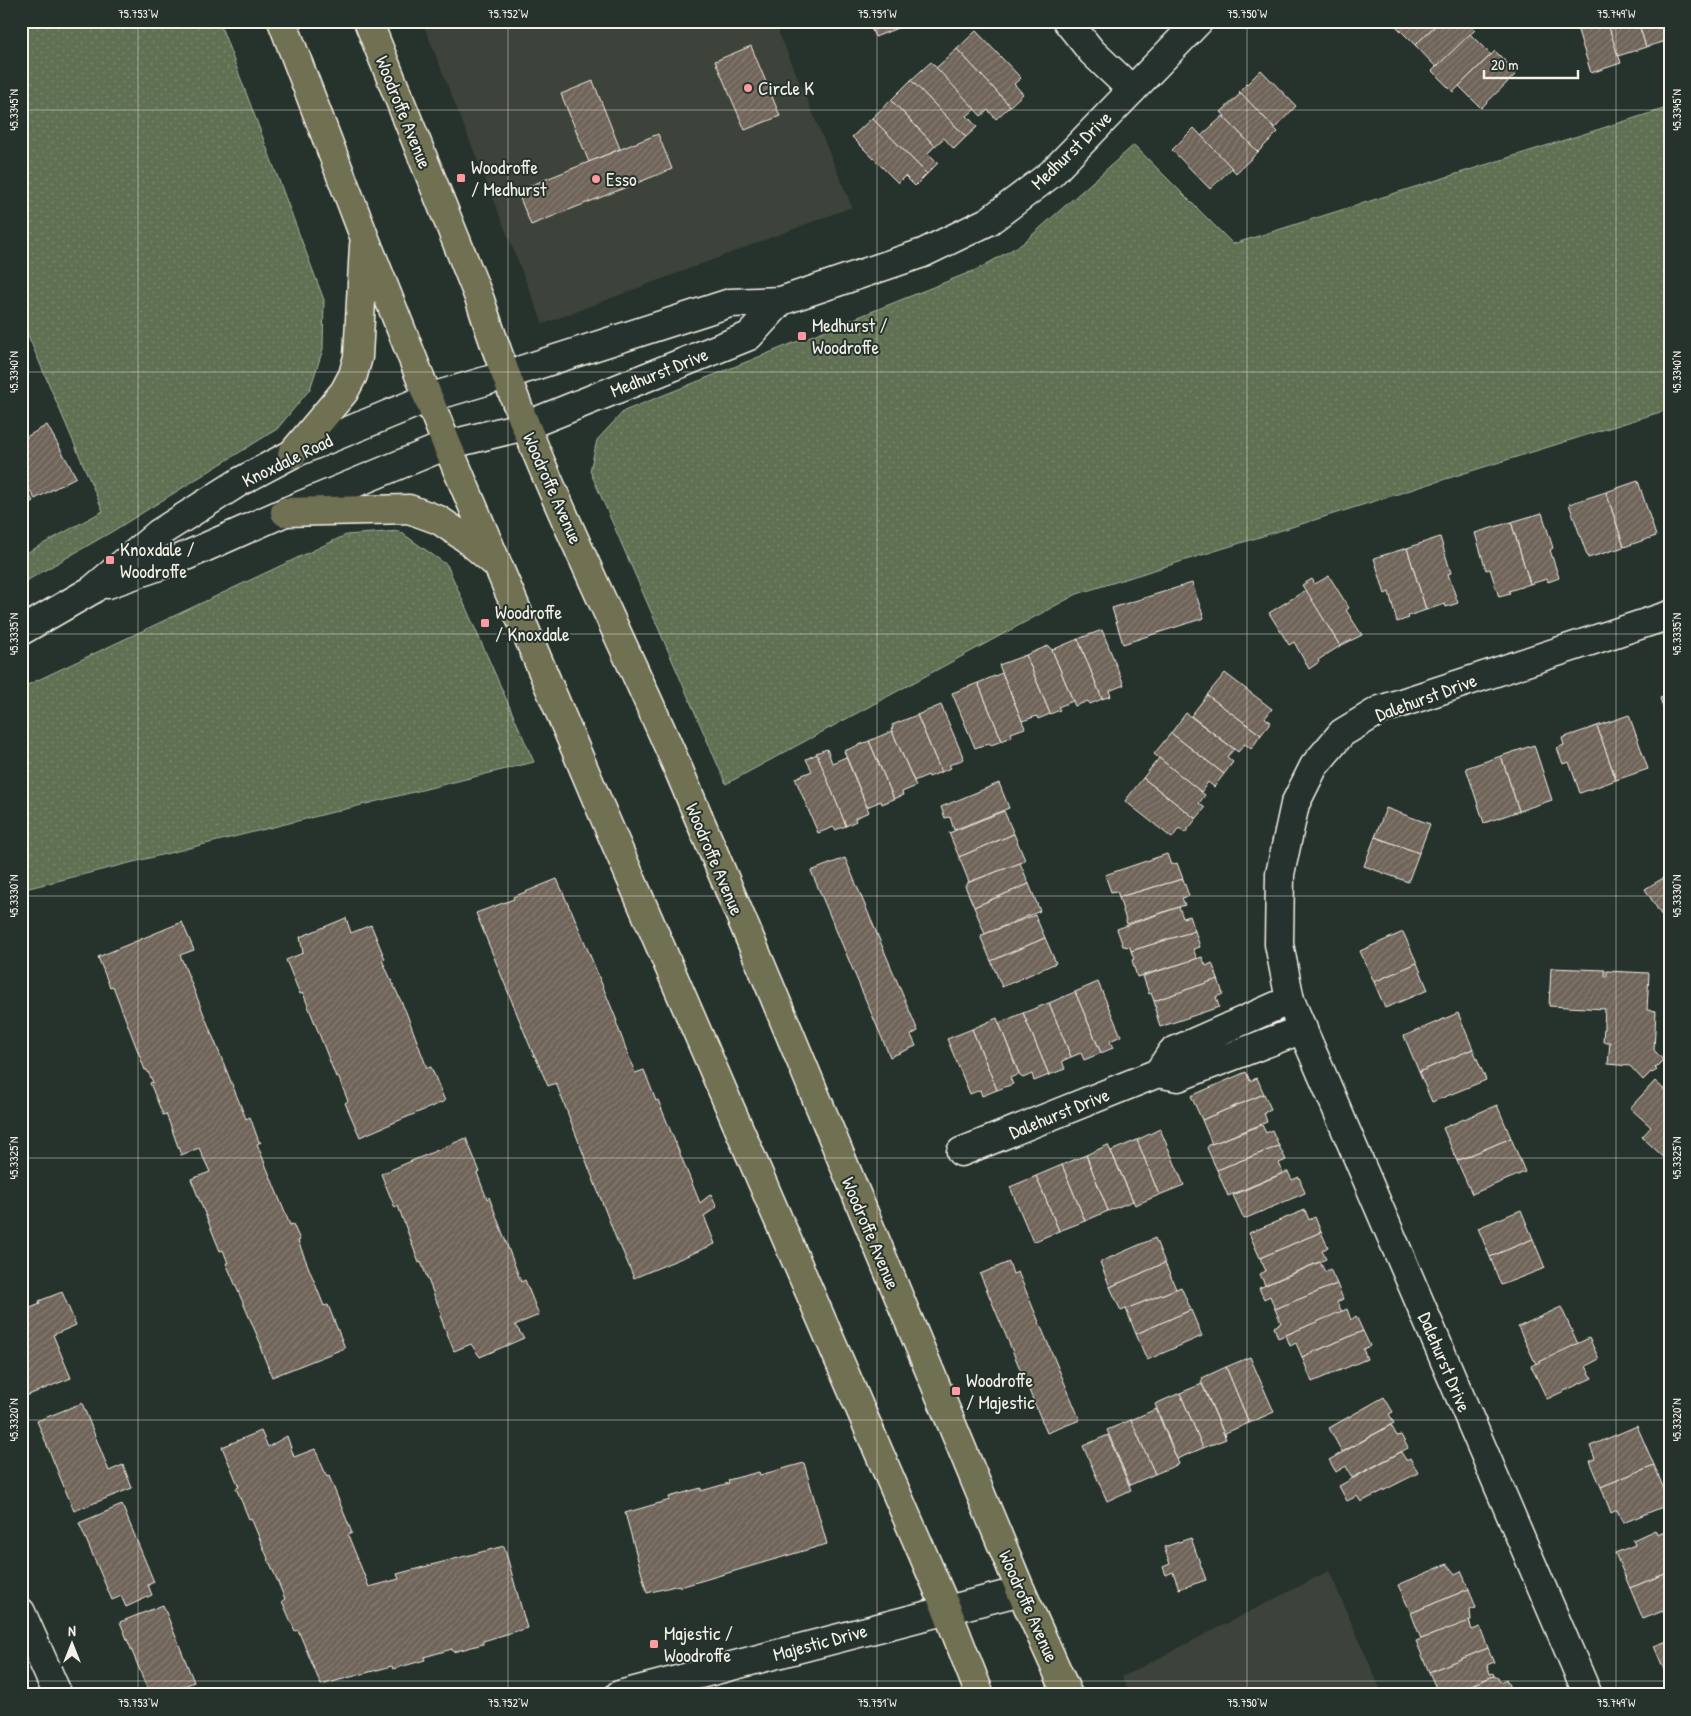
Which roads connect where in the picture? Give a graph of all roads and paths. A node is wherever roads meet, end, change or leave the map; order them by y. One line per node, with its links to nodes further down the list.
1 (282, 21): 6 (main road)
2 (368, 21): 8 (main road, Woodroffe Avenue)
3 (1067, 21): 5 (street)
4 (1199, 21): 5 (street, Medhurst Drive)
5 (1132, 90): 7 (street, Medhurst Drive)
6 (364, 236): 9 (main road); 12 (main road)
7 (781, 301): 8 (street, Medhurst Drive); 10 (street, Medhurst Drive)
8 (506, 375): 9 (street, Knoxdale Road); 10 (main road, Woodroffe Avenue)
9 (428, 398): 11 (main road); 12 (street, Knoxdale Road)
10 (525, 426): 11 (street, Knoxdale Road); 22 (main road, Woodroffe Avenue)
11 (448, 445): 13 (street, Knoxdale Road); 14 (main road)
12 (292, 454): 15 (street, Knoxdale Road)
13 (285, 512): 14 (main road); 15 (street, Knoxdale Road)
14 (500, 567): 23 (main road)
15 (92, 590): 17 (street, Knoxdale Road)
16 (1670, 615): 18 (street, Dalehurst Drive)
17 (21, 631)
18 (1290, 1000): 19 (street, Dalehurst Drive); 20 (street)
19 (1303, 1029): 20 (street, Dalehurst Drive); 29 (street, Dalehurst Drive)
20 (1158, 1073): 21 (street, Dalehurst Drive)
21 (961, 1152)
22 (1021, 1591): 23 (street, Majestic Drive); 28 (main road, Woodroffe Avenue)
23 (947, 1610): 26 (street, Majestic Drive); 27 (main road)
24 (21, 1612): 25 (street)
25 (58, 1695)
26 (619, 1695)
27 (980, 1695)
28 (1068, 1695)
29 (1588, 1695)

